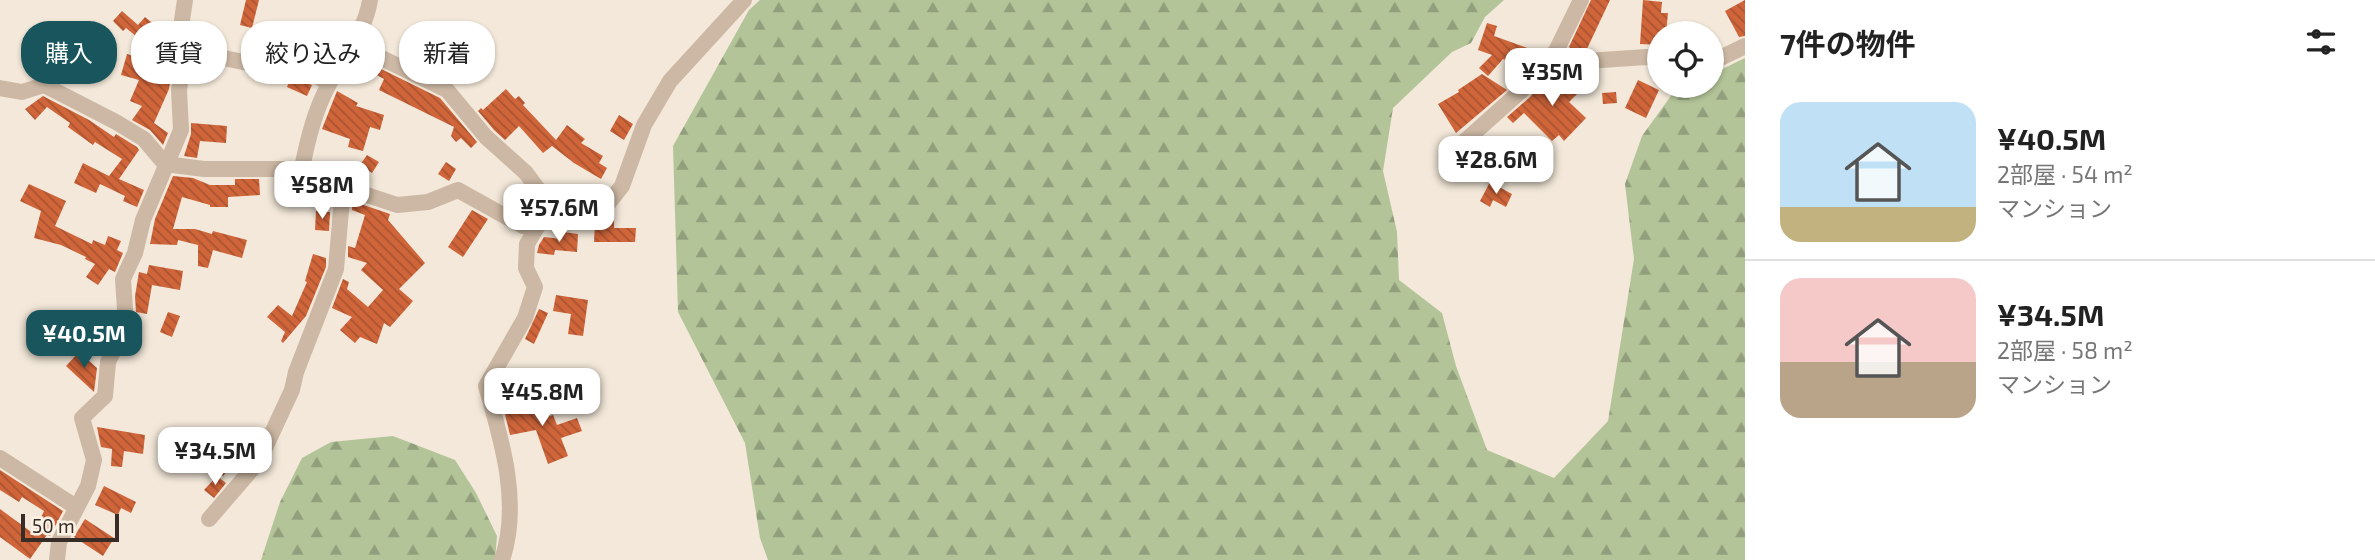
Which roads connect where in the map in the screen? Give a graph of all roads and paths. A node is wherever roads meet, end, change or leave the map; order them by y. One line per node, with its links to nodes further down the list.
1 (185, 0): 5 (street)
2 (370, 0): 6 (street)
3 (744, 0): 19 (street)
4 (1581, 0): 8 (street)
5 (182, 21)
6 (363, 21)
7 (1745, 46): 9 (street)
8 (1556, 51): 10 (street); 15 (street)
9 (1724, 56)
10 (1647, 57)
11 (385, 60): 19 (street)
12 (181, 84): 16 (street)
13 (329, 84): 17 (street)
14 (0, 88): 16 (street)
15 (1457, 149)
16 (165, 164): 17 (street); 21 (street)
17 (302, 168): 18 (street)
18 (342, 187): 19 (street); 22 (street)
19 (540, 222): 24 (street)
20 (0, 458): 21 (street)
21 (76, 506): 23 (street)
22 (209, 519)
23 (57, 560)
24 (502, 560)

